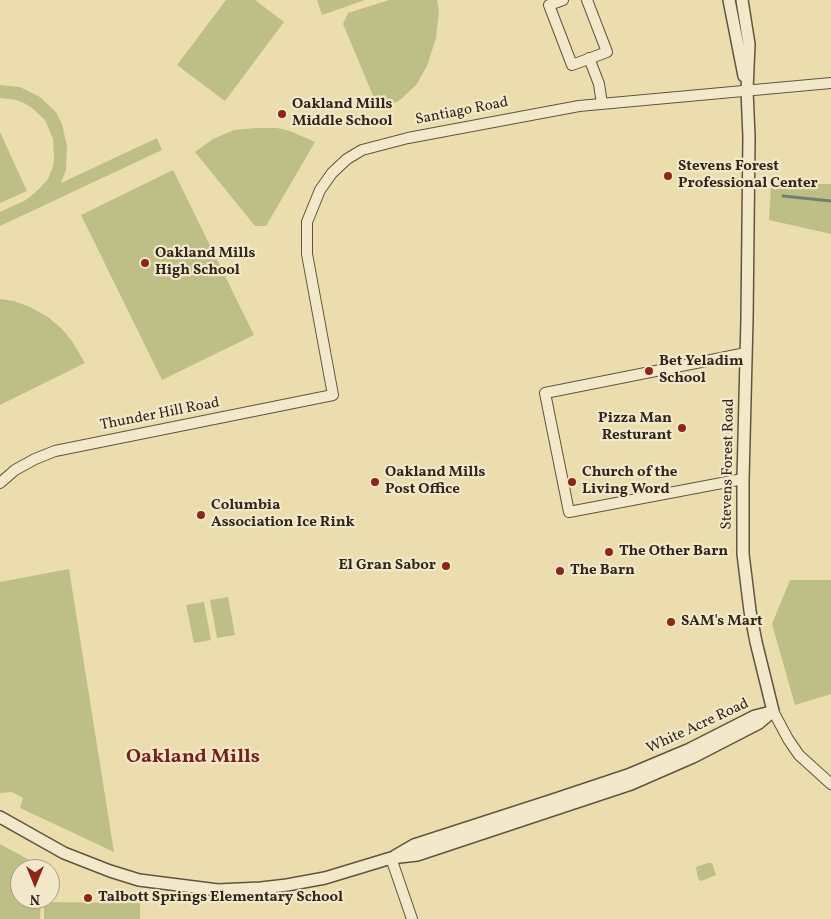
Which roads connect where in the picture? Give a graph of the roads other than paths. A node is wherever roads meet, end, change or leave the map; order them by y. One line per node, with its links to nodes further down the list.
1 (563, 0): 5 (street)
2 (587, 0): 5 (street)
3 (729, 0): 7 (street, Stevens Forest Road)
4 (742, 0): 7 (street, Stevens Forest Road)
5 (589, 58): 8 (street)
6 (831, 83): 7 (street, Santiago Road)
7 (747, 90): 8 (street, Santiago Road); 9 (street, Stevens Forest Road)
8 (602, 104): 10 (street, Santiago Road)
9 (746, 353): 11 (street, Stevens Forest Road); 11 (street)
10 (333, 396): 12 (street, Thunder Hill Road)
11 (743, 479): 13 (street, Stevens Forest Road)
12 (0, 483)
13 (773, 711): 14 (street, Stevens Forest Road); 16 (street, White Acre Road)
14 (831, 784)
15 (0, 817): 16 (street, White Acre Road)
16 (391, 858): 17 (street)
17 (412, 919)

